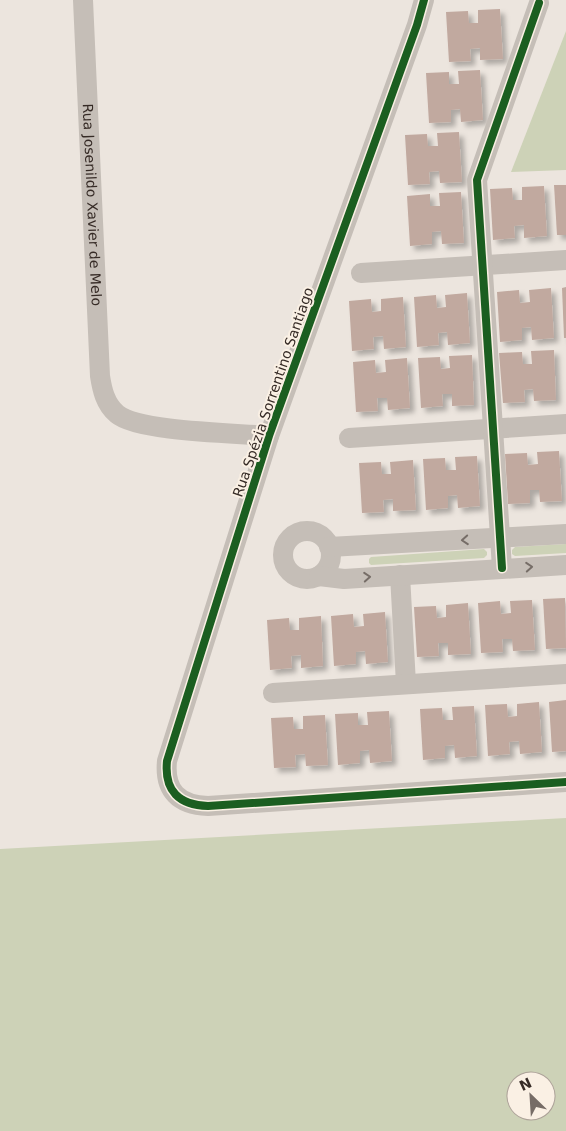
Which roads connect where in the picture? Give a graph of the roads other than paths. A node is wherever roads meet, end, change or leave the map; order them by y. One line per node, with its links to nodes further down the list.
1 (83, 0): 9 (street, Rua Josenildo Xavier de Melo)
2 (424, 0): 9 (street, Rua Spézia Sorrentino Santiago)
3 (540, 3): 5 (street)
4 (566, 260): 5 (street)
5 (483, 266): 6 (street); 8 (street)
6 (361, 273)
7 (566, 424): 8 (street)
8 (494, 429): 10 (street); 12 (street)
9 (269, 436): 21 (street, Rua Spézia Sorrentino Santiago)
10 (349, 438)
11 (566, 534): 12 (street)
12 (501, 538): 13 (street, one-way to 13); 15 (street)
13 (329, 547): 17 (street); 17 (street)
14 (566, 564): 15 (street, one-way to 14)
15 (502, 568): 16 (street)
16 (400, 575): 17 (street, one-way to 16); 19 (street)
17 (319, 576)
18 (566, 674): 19 (street)
19 (406, 684): 20 (street)
20 (273, 693)
21 (566, 782)

